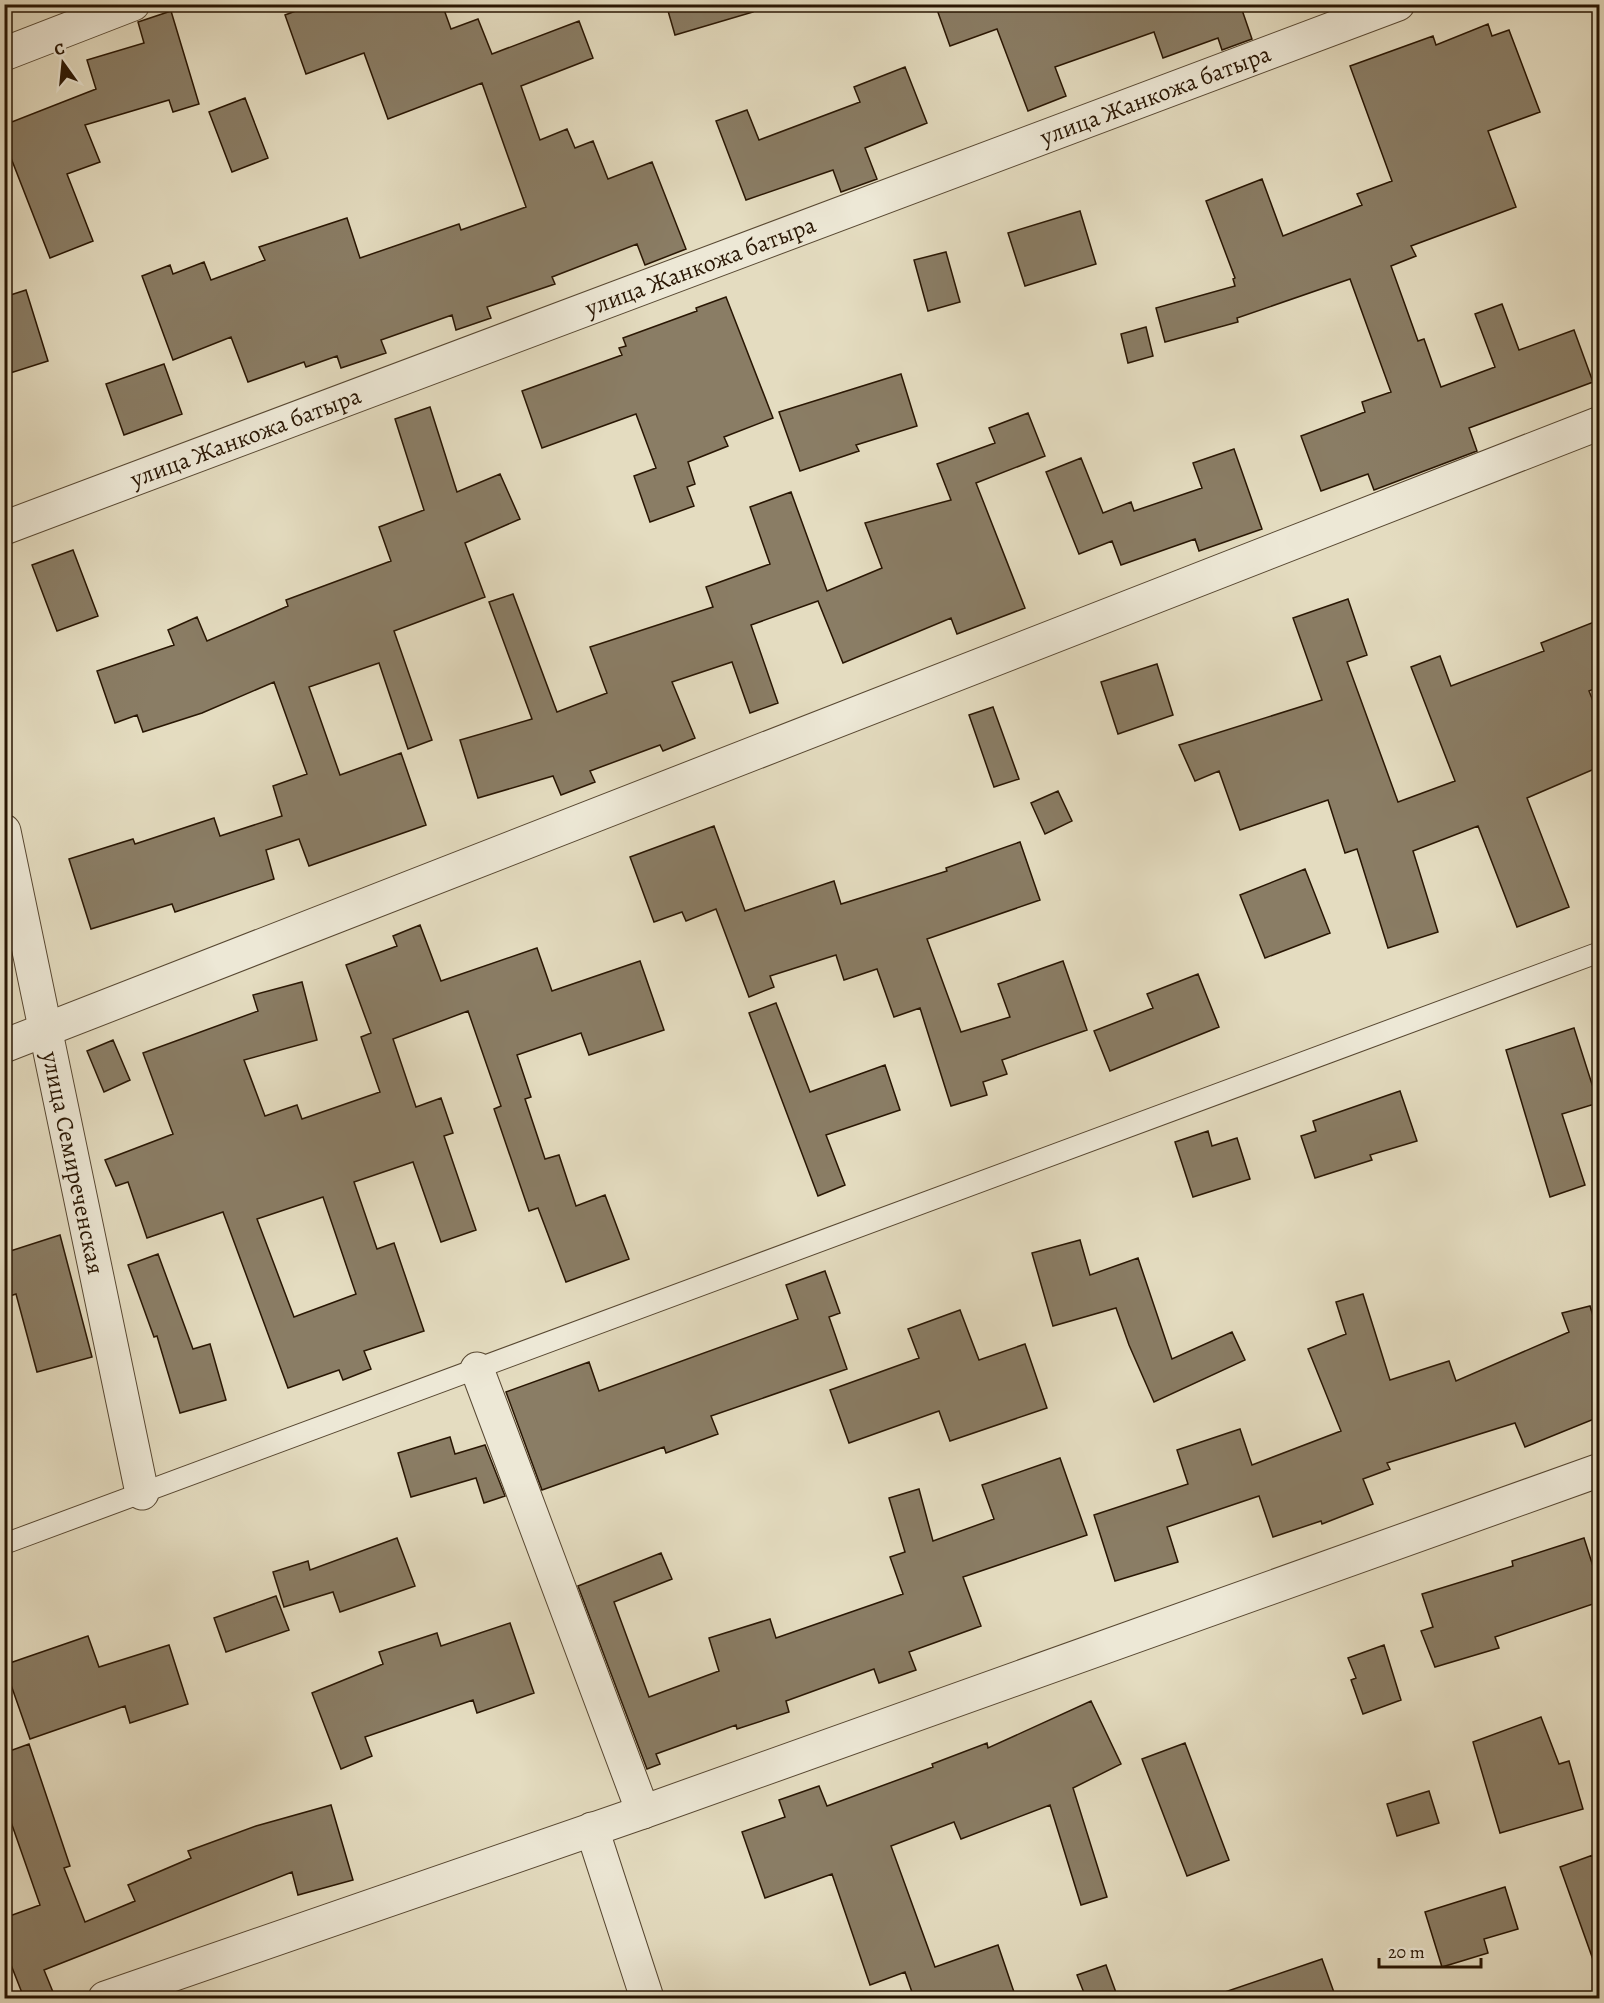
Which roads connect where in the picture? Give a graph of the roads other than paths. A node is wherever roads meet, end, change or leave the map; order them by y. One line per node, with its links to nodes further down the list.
1 (134, 4): 3 (street)
2 (1398, 4): 5 (street, улица Жанкожа батыра)
3 (4, 54)
4 (1599, 423): 8 (street)
5 (4, 528)
6 (4, 831): 8 (street, улица Семиреченская)
7 (1599, 952): 10 (lane)
8 (47, 1031): 9 (street); 12 (street, улица Семиреченская)
9 (4, 1046)
10 (477, 1369): 12 (lane); 14 (street)
11 (1599, 1470): 14 (street)
12 (142, 1493): 13 (lane)
13 (4, 1544)
14 (643, 1812): 15 (street)
15 (592, 1829): 16 (street); 17 (street)
16 (105, 1998)
17 (647, 1998)

